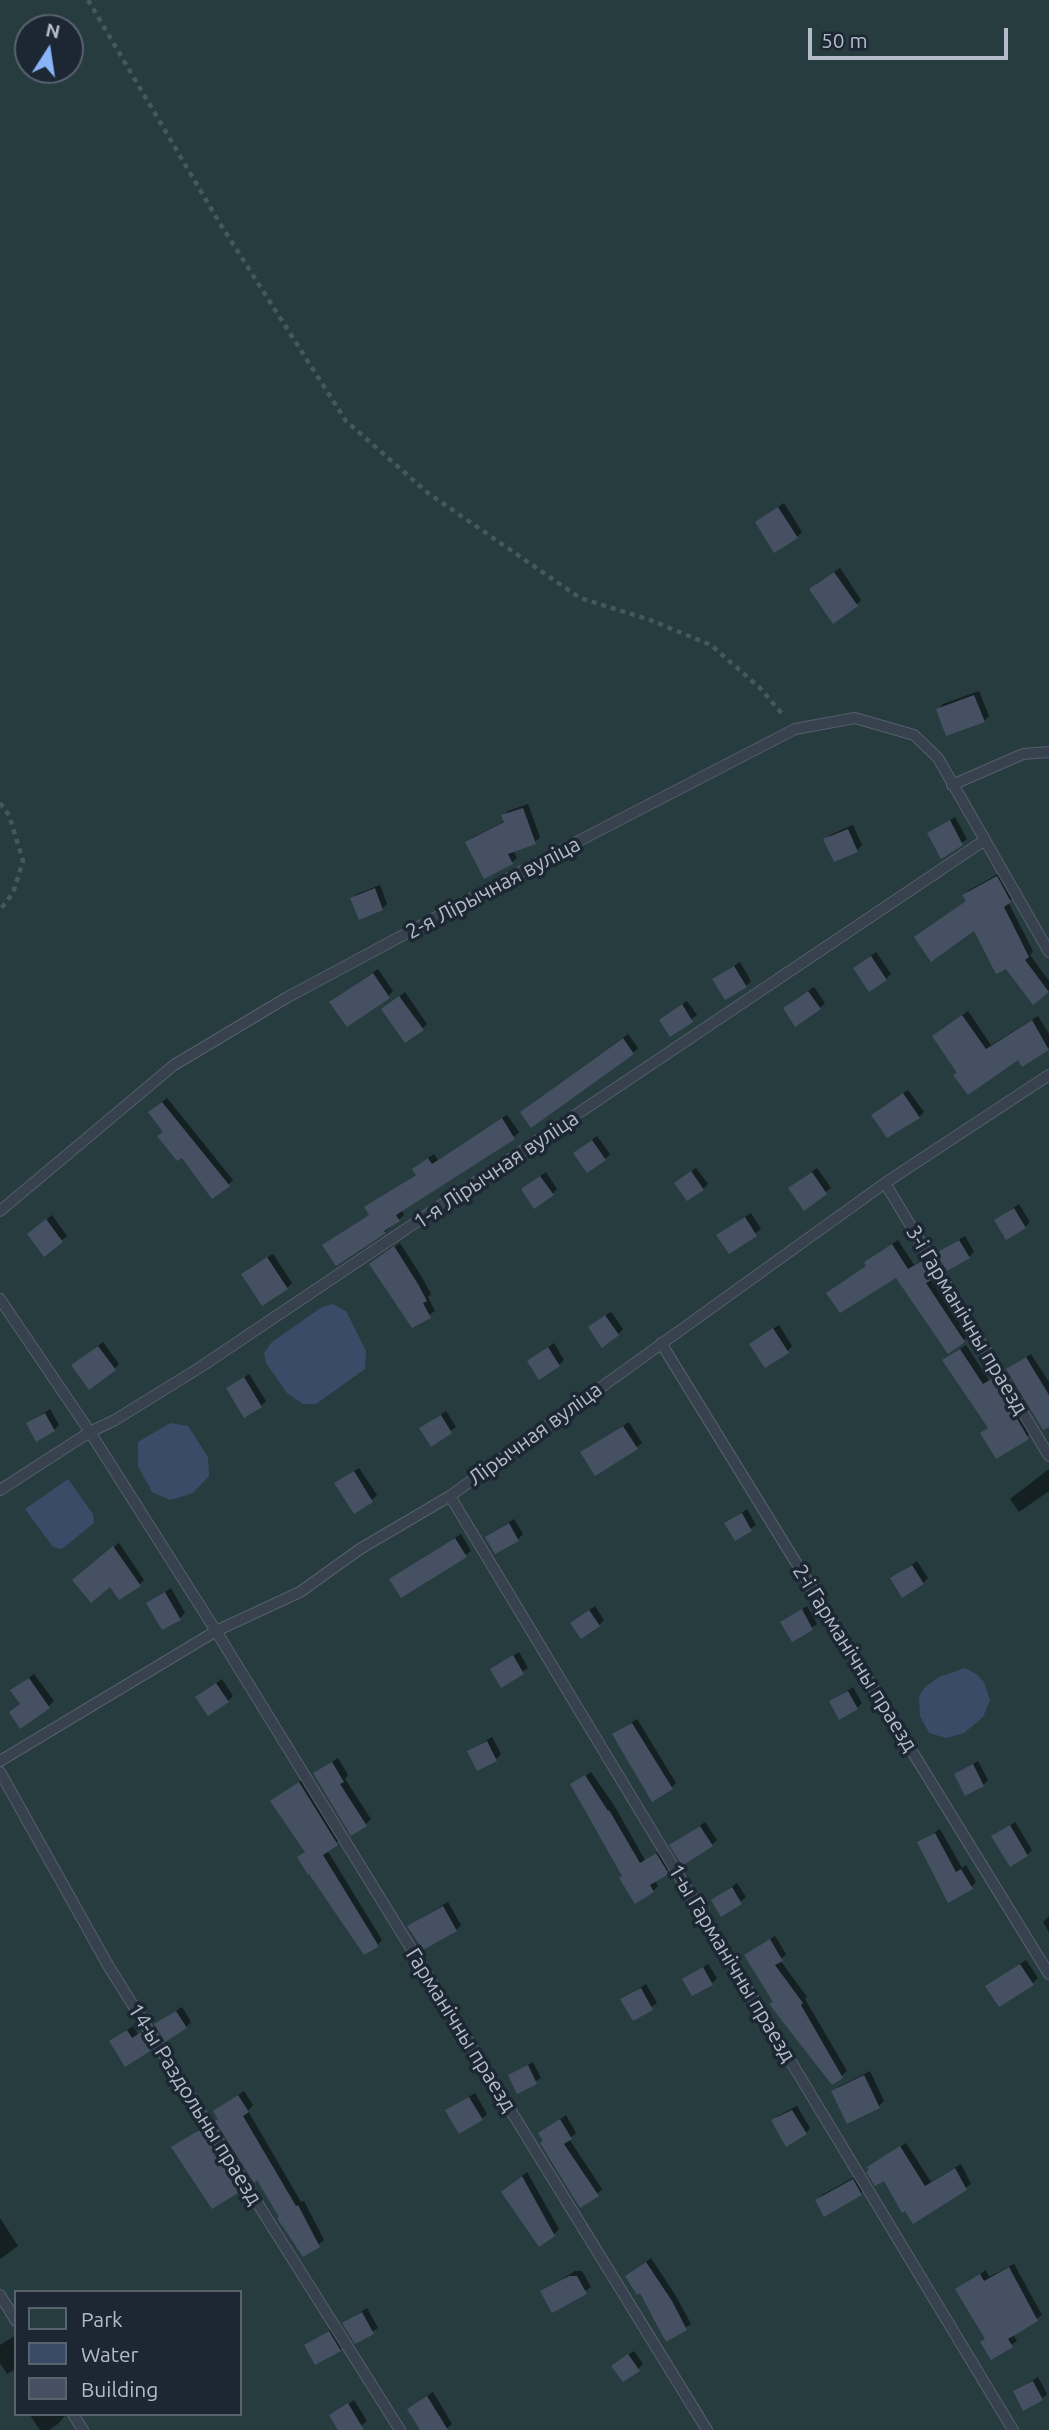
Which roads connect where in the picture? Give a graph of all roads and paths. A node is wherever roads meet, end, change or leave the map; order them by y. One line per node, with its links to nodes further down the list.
1 (88, 0): 2 (path)
2 (795, 729): 4 (lane, 2-я Лірычная вуліца); 11 (lane, 2-я Лірычная вуліца)
3 (1049, 752): 4 (lane)
4 (952, 785): 6 (lane, 2-я Лірычная вуліца)
5 (0, 803): 7 (path)
6 (985, 841): 8 (lane, 2-я Лірычная вуліца); 14 (lane, 1-я Лірычная вуліца)
7 (0, 910)
8 (1049, 952)
9 (1049, 1075): 10 (lane, Лірычная вуліца)
10 (885, 1183): 13 (lane, Лірычная вуліца); 15 (lane, 3-і Гарманічны праезд)
11 (0, 1211)
12 (0, 1299): 14 (lane, Гарманічны праезд)
13 (662, 1343): 17 (lane, Лірычная вуліца); 21 (lane, 2-і Гарманічны праезд)
14 (90, 1432): 16 (lane, 1-я Лірычная вуліца); 18 (lane, Гарманічны праезд)
15 (1049, 1456)
16 (0, 1490)
17 (450, 1496): 18 (lane, Лірычная вуліца); 26 (lane, 1-ы Гарманічны праезд)
18 (216, 1630): 19 (lane, Лірычная вуліца); 25 (lane, Гарманічны праезд)
19 (0, 1760)
20 (0, 1772): 24 (lane, 14-ы Раздольны праезд)
21 (1049, 1973)
22 (0, 2295): 23 (lane)
23 (14, 2318)
24 (400, 2430)
25 (707, 2430)
26 (1013, 2430)

